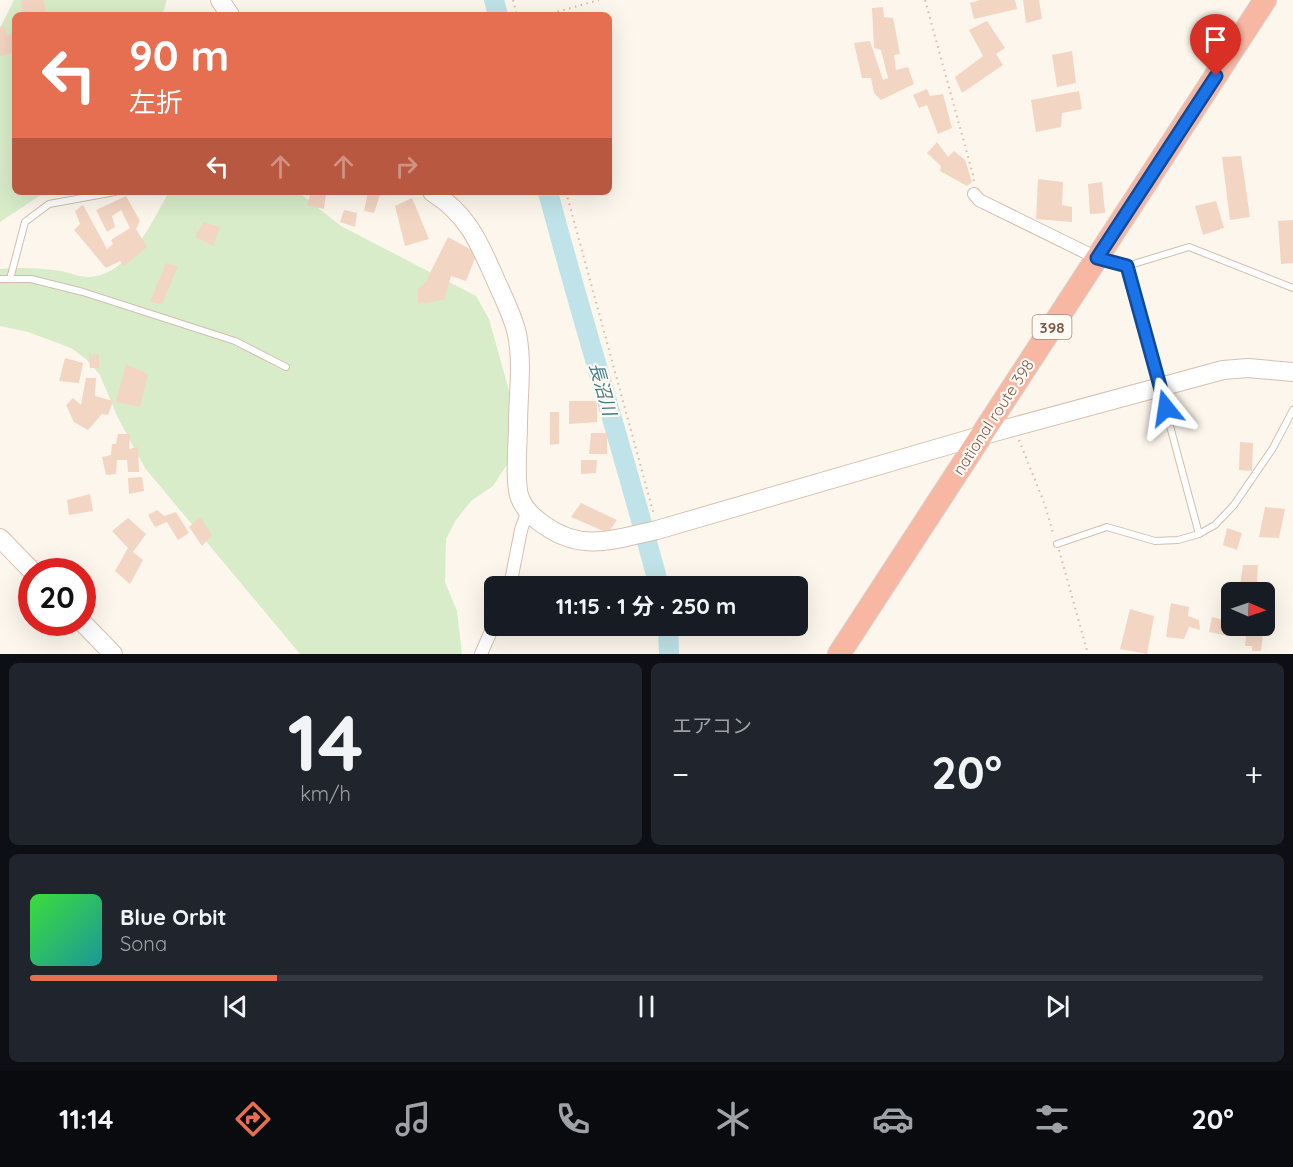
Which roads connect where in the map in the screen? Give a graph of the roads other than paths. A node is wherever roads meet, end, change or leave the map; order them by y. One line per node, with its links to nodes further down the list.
1 (1265, 0): 5 (highway, national route 398 / 398)
2 (974, 194): 5 (street)
3 (98, 195): 8 (lane)
4 (437, 195): 15 (street)
5 (1097, 258): 6 (lane); 14 (highway, national route 398 / 398)
6 (1127, 266): 9 (lane); 12 (lane)
7 (0, 279): 8 (lane)
8 (10, 279): 10 (lane)
9 (1293, 288)
10 (286, 367)
11 (1293, 372): 12 (street)
12 (1161, 387): 14 (street); 16 (lane)
13 (1293, 410): 16 (lane)
14 (980, 436): 15 (street); 25 (highway, national route 398 / 398)
15 (528, 510): 20 (street)
16 (1199, 534): 18 (lane)
17 (0, 538): 19 (street)
18 (1057, 544)
19 (19, 558)
20 (512, 576)
21 (96, 636): 23 (street)
22 (489, 636): 24 (street)
23 (114, 654)
24 (482, 654)
25 (839, 654)

